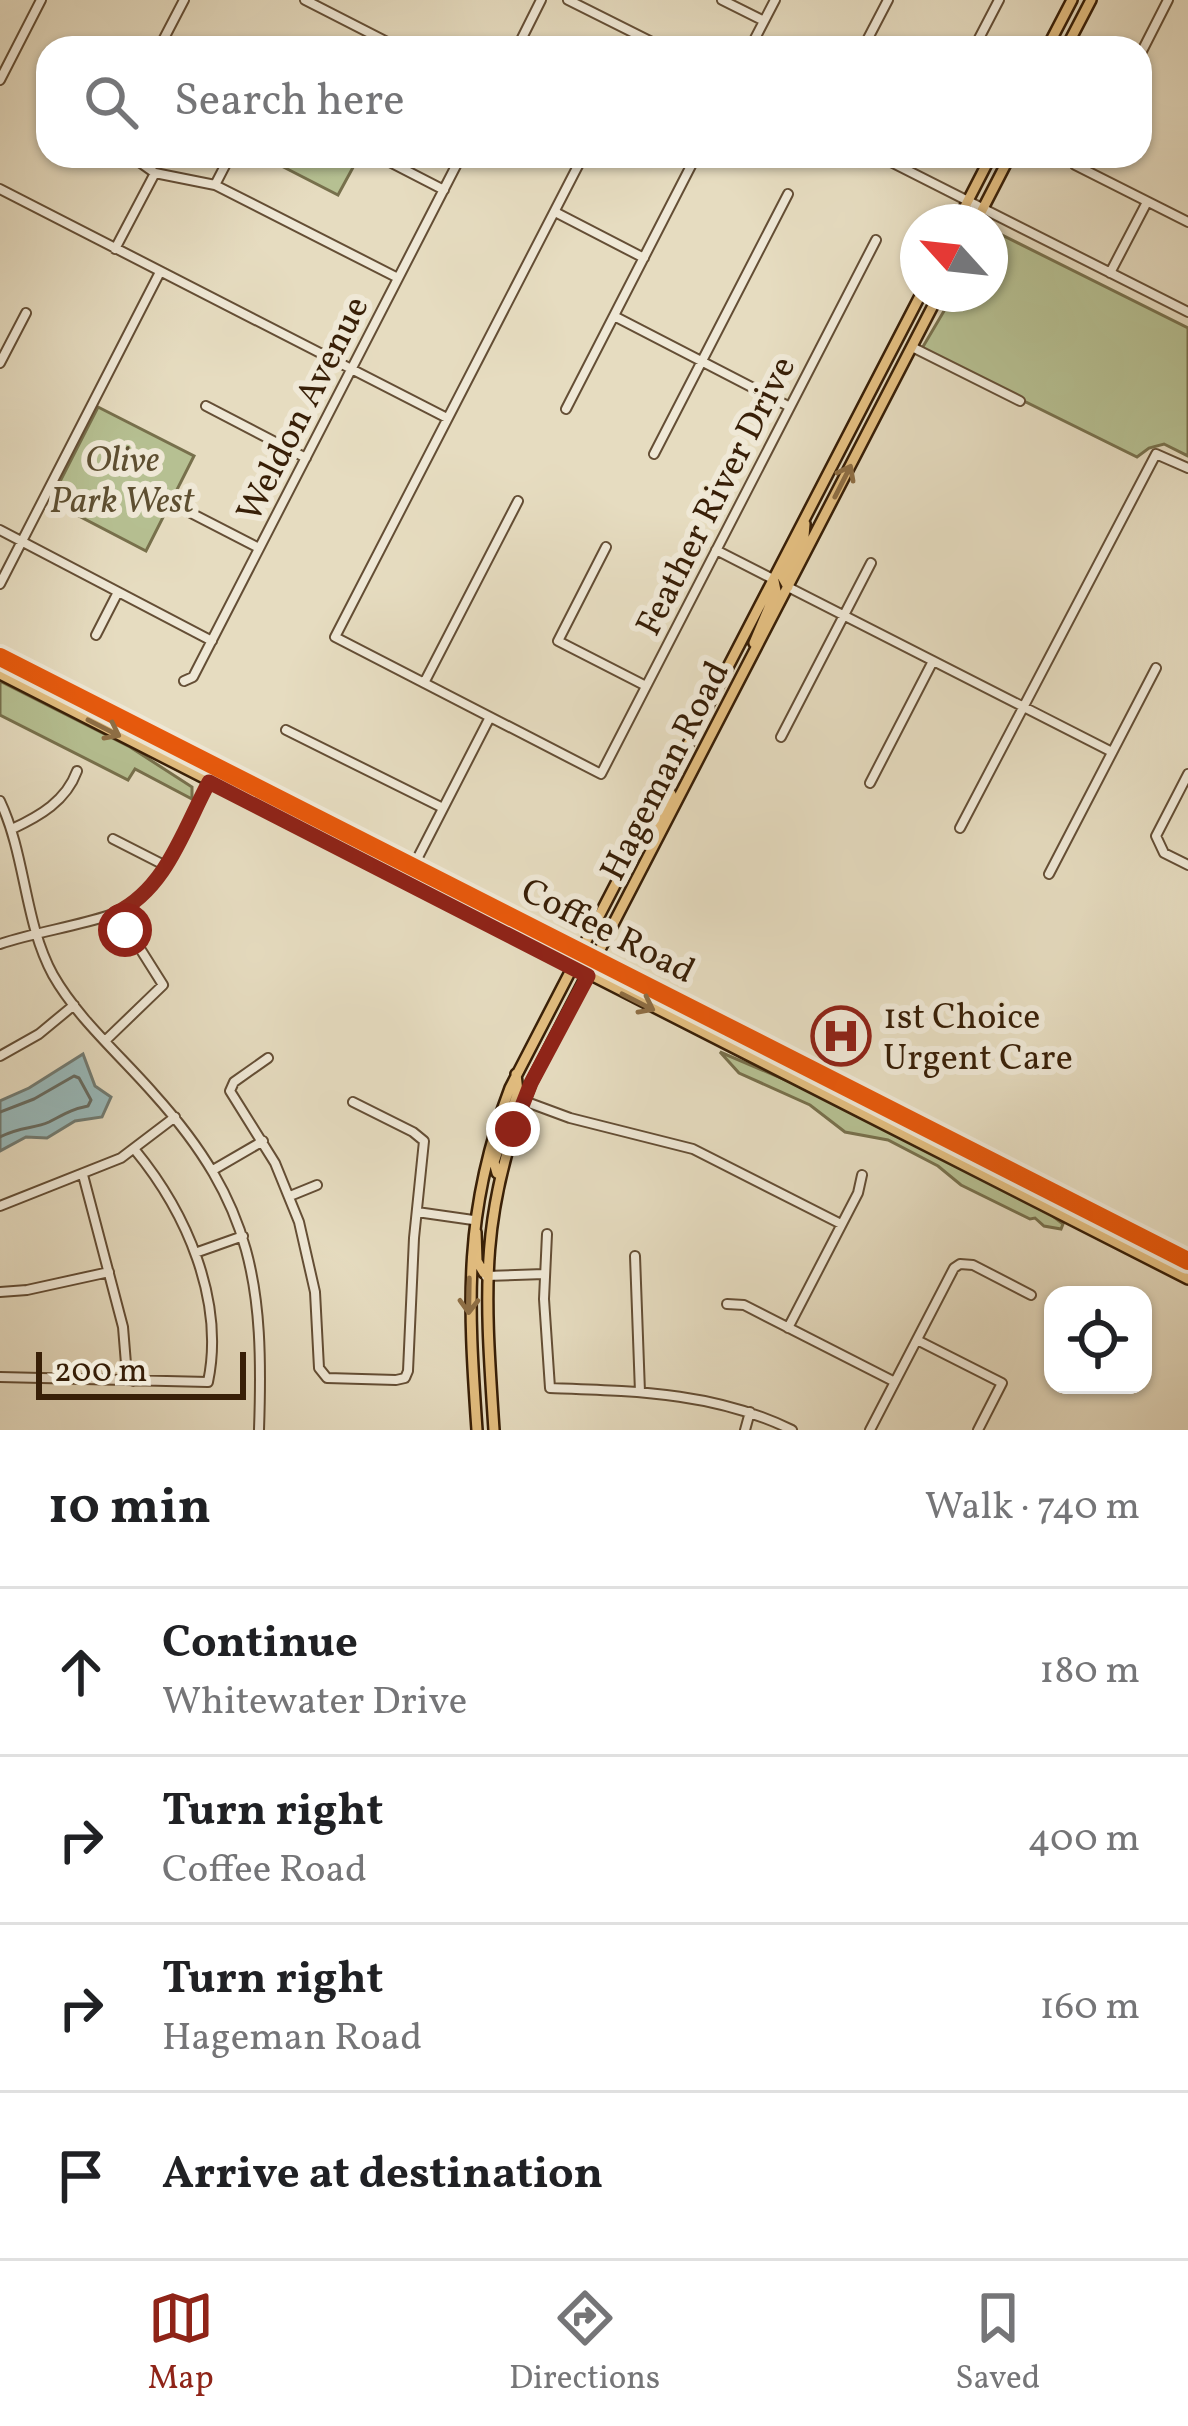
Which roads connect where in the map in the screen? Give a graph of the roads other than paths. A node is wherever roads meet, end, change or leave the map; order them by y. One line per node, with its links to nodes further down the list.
1 (41, 0): 24 (street)
2 (184, 0): 14 (street)
3 (305, 0): 15 (street)
4 (542, 0): 16 (street)
5 (568, 0): 17 (street)
6 (722, 0): 13 (street)
7 (775, 0): 13 (street)
8 (888, 0): 19 (street)
9 (999, 0): 20 (street)
10 (1072, 0): 21 (main road)
11 (1091, 0): 22 (main road)
12 (1168, 0): 23 (street)
13 (764, 21): 18 (street)
14 (165, 36)
15 (376, 36)
16 (523, 36)
17 (640, 36)
18 (756, 36)
19 (869, 36)
20 (980, 36)
21 (1053, 36)
22 (1072, 36)
23 (1150, 36)
24 (0, 80)
25 (148, 168): 35 (street)
26 (224, 168): 36 (street)
27 (401, 168): 38 (street)
28 (455, 168): 38 (street, Weldon Avenue)
29 (577, 168): 45 (street)
30 (690, 168): 50 (street)
31 (903, 168): 40 (street)
32 (985, 168): 40 (main road)
33 (1004, 168): 44 (main road)
34 (1081, 168): 41 (street)
35 (155, 173): 36 (street); 49 (street)
36 (215, 185): 53 (street)
37 (0, 189): 49 (street)
38 (444, 190): 53 (street, Weldon Avenue)
39 (788, 194): 60 (street)
40 (968, 201): 42 (main road); 43 (street)
41 (1147, 202): 47 (street); 52 (street)
42 (966, 204)
43 (974, 204)
44 (985, 204)
45 (554, 212): 50 (street); 67 (street)
46 (1008, 221): 52 (street)
47 (1188, 222)
48 (876, 240): 65 (street, Feather River Drive)
49 (115, 249): 51 (street)
50 (644, 258): 58 (street)
51 (160, 272): 62 (street); 75 (street)
52 (1110, 272): 56 (street)
53 (398, 278): 62 (street, Weldon Avenue)
54 (912, 312): 73 (main road, Hageman Road)
55 (930, 312): 59 (main road, Hageman Road)
56 (1188, 312)
57 (26, 313): 61 (street)
58 (614, 316): 60 (street); 66 (street)
59 (912, 347): 63 (street); 82 (main road, Hageman Road, one-way to 59)
60 (702, 362): 65 (street); 68 (street)
61 (0, 363)
62 (350, 371): 67 (street); 69 (street, Weldon Avenue)
63 (1020, 401)
64 (206, 406): 69 (street)
65 (790, 407): 78 (street, Feather River Drive)
66 (566, 409)
67 (448, 418): 93 (street)
68 (654, 454)
69 (306, 458): 77 (street, Weldon Avenue)
70 (1188, 468): 95 (street)
71 (518, 501): 93 (street)
72 (185, 510): 77 (street)
73 (805, 519): 80 (main road, Hageman Road); 82 (main road)
74 (0, 530): 75 (street)
75 (21, 543): 81 (street); 83 (street)
76 (606, 547): 94 (street)
77 (259, 548): 86 (street, Weldon Avenue)
78 (716, 550): 80 (street); 94 (street, Feather River Drive)
79 (871, 563): 84 (street)
80 (773, 578): 88 (main road); 100 (main road, Hageman Road)
81 (0, 584)
82 (788, 587): 84 (street); 88 (main road, Hageman Road)
83 (118, 592): 85 (street); 86 (street)
84 (843, 615): 89 (street); 98 (street)
85 (96, 635)
86 (212, 640): 92 (street, Weldon Avenue)
87 (0, 657): 112 (main road, Coffee Road)
88 (749, 660): 111 (main road, Hageman Road)
89 (933, 661): 95 (street); 104 (street)
90 (1156, 668): 99 (street)
91 (0, 674): 103 (main road, Coffee Road, one-way to 103)
92 (184, 681)
93 (424, 683): 96 (street)
94 (646, 686): 96 (street, Feather River Drive)
95 (1023, 707): 99 (street); 108 (street)
96 (490, 717): 106 (street)
97 (286, 730): 106 (street)
98 (781, 737)
99 (1112, 752): 116 (street)
100 (679, 765): 111 (main road); 120 (main road, Hageman Road)
101 (77, 771): 109 (street)
102 (1188, 774): 114 (street)
103 (209, 782): 107 (main road, Coffee Road); 113 (street)
104 (870, 783)
105 (0, 801): 109 (street)
106 (443, 808): 115 (street)
107 (294, 824): 112 (main road); 122 (main road, Coffee Road)
108 (960, 828)
109 (12, 829): 118 (street)
110 (113, 839): 113 (street)
111 (657, 841): 121 (main road, Hageman Road)
112 (372, 846): 115 (main road, Coffee Road)
113 (166, 866): 117 (street)
114 (1188, 866)
115 (413, 867): 120 (main road, Coffee Road)
116 (1049, 874)
117 (116, 913): 118 (street); 125 (street)
118 (38, 934): 119 (street); 124 (street)
119 (0, 944)
120 (581, 950): 121 (main road, Coffee Road); 122 (main road, Hageman Road)
121 (597, 958): 123 (main road, Hageman Road); 148 (main road, Coffee Road)
122 (571, 968): 123 (main road, Coffee Road); 128 (main road, Hageman Road)
123 (588, 976): 129 (main road, Hageman Road); 152 (main road, Coffee Road, one-way to 152)
124 (74, 1005): 125 (street); 126 (street)
125 (106, 1040): 131 (street)
126 (0, 1056)
127 (268, 1058): 132 (street)
128 (516, 1074): 137 (main road); 142 (main road, Hageman Road)
129 (524, 1101): 137 (main road, Hageman Road); 143 (street)
130 (353, 1102): 141 (street)
131 (175, 1117): 133 (street); 134 (street)
132 (263, 1141): 134 (street); 139 (street)
133 (136, 1150): 135 (street); 146 (street)
134 (213, 1170): 145 (street)
135 (82, 1175): 140 (street); 149 (street)
136 (862, 1175): 143 (street)
137 (499, 1178): 151 (main road, Hageman Road)
138 (317, 1185): 139 (street)
139 (290, 1196): 141 (street)
140 (0, 1206)
141 (417, 1212): 142 (street)
142 (473, 1220): 151 (main road); 164 (main road, Hageman Road, one-way to 164)
143 (842, 1224): 156 (street)
144 (547, 1234): 150 (street)
145 (244, 1237): 146 (street); 163 (street)
146 (195, 1253): 159 (street)
147 (635, 1256): 161 (street)
148 (1188, 1261)
149 (109, 1272): 153 (street); 159 (street)
150 (544, 1274): 151 (street); 161 (street)
151 (485, 1276): 165 (main road, Hageman Road)
152 (1188, 1279)
153 (0, 1292)
154 (1031, 1295): 157 (street)
155 (727, 1304): 156 (street)
156 (788, 1328): 160 (street)
157 (916, 1340): 160 (street); 169 (street)
158 (0, 1377): 159 (street)
159 (134, 1382)
160 (895, 1382): 168 (street)
161 (640, 1391): 162 (street)
162 (750, 1412): 166 (street); 167 (street)
163 (259, 1430)
164 (477, 1430)
165 (494, 1430)
166 (745, 1430)
167 (792, 1430)
168 (871, 1430)
169 (978, 1430)

